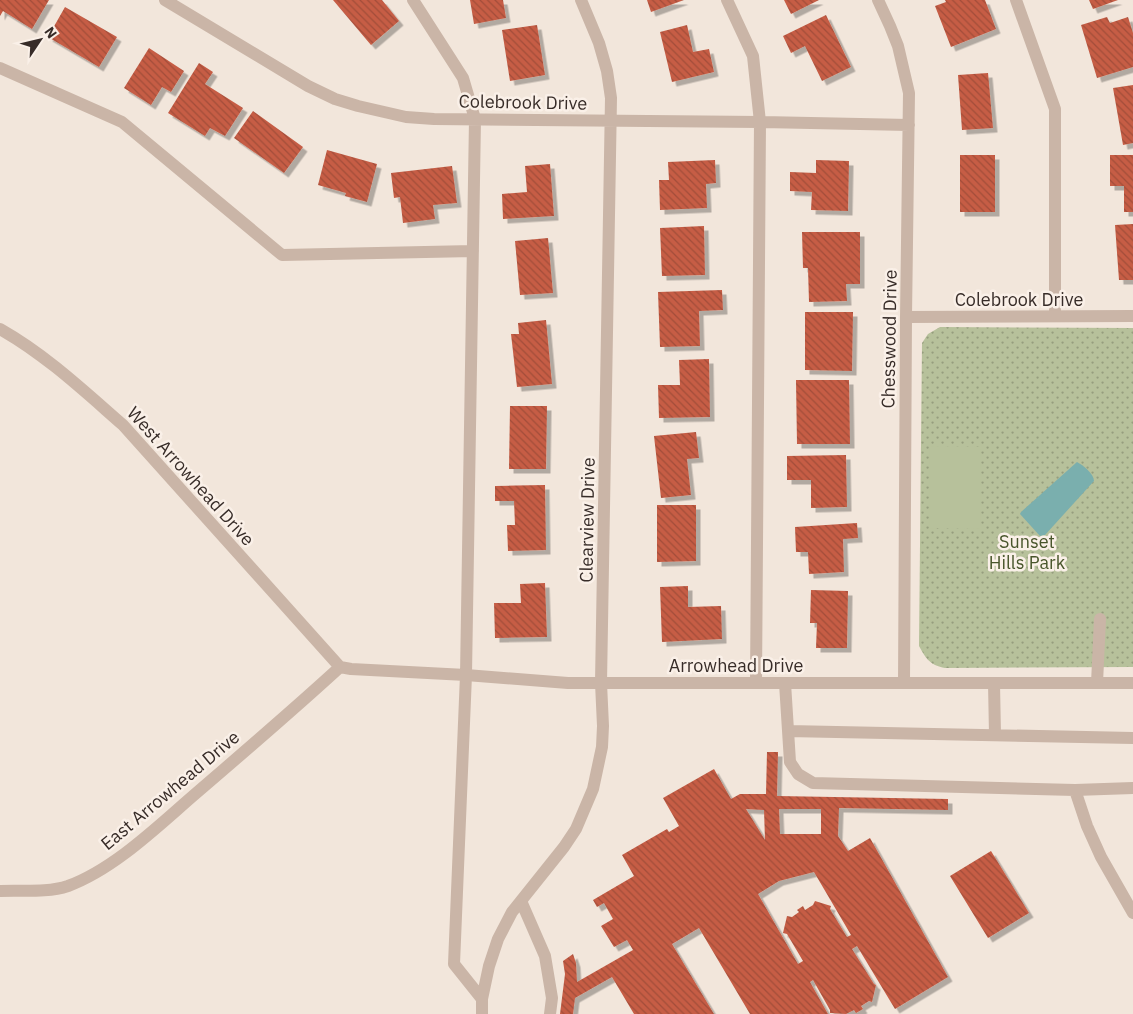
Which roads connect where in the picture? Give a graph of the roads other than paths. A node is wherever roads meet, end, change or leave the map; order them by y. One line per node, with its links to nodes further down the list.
1 (165, 0): 8 (street, Colebrook Drive)
2 (413, 0): 8 (street)
3 (581, 0): 9 (street, Clearview Drive)
4 (727, 0): 10 (street)
5 (878, 0): 11 (street, Chesswood Drive)
6 (1016, 0): 13 (street)
7 (0, 68): 12 (street)
8 (475, 119): 9 (street, Colebrook Drive); 12 (street)
9 (611, 120): 10 (street, Colebrook Drive); 20 (street, Clearview Drive)
10 (760, 122): 11 (street, Colebrook Drive); 21 (street)
11 (909, 125): 15 (street, Chesswood Drive)
12 (472, 251): 19 (street)
13 (1055, 316): 14 (street, Colebrook Drive); 15 (street, Colebrook Drive)
14 (1133, 316)
15 (906, 317): 23 (street, Chesswood Drive)
16 (0, 329): 18 (street, West Arrowhead Drive)
17 (1100, 619): 25 (street)
18 (340, 667): 19 (street, Arrowhead Drive); 32 (street, East Arrowhead Drive)
19 (466, 675): 20 (street, Arrowhead Drive); 35 (street)
20 (602, 683): 21 (street, Arrowhead Drive); 33 (street, Clearview Drive)
21 (756, 683): 22 (street, Arrowhead Drive)
22 (785, 683): 23 (street, Arrowhead Drive); 27 (street)
23 (904, 683): 24 (street, Arrowhead Drive)
24 (994, 683): 25 (street, Arrowhead Drive); 28 (street)
25 (1097, 683): 26 (street, Arrowhead Drive)
26 (1133, 684)
27 (788, 731): 28 (street); 31 (street)
28 (995, 735): 29 (street)
29 (1133, 738)
30 (1133, 788): 31 (street)
31 (1075, 790): 34 (street)
32 (0, 891)
33 (521, 901): 35 (street, Clearview Drive); 37 (street)
34 (1133, 913)
35 (482, 1000): 36 (street, Clearview Drive)
36 (482, 1014)
37 (550, 1014)

